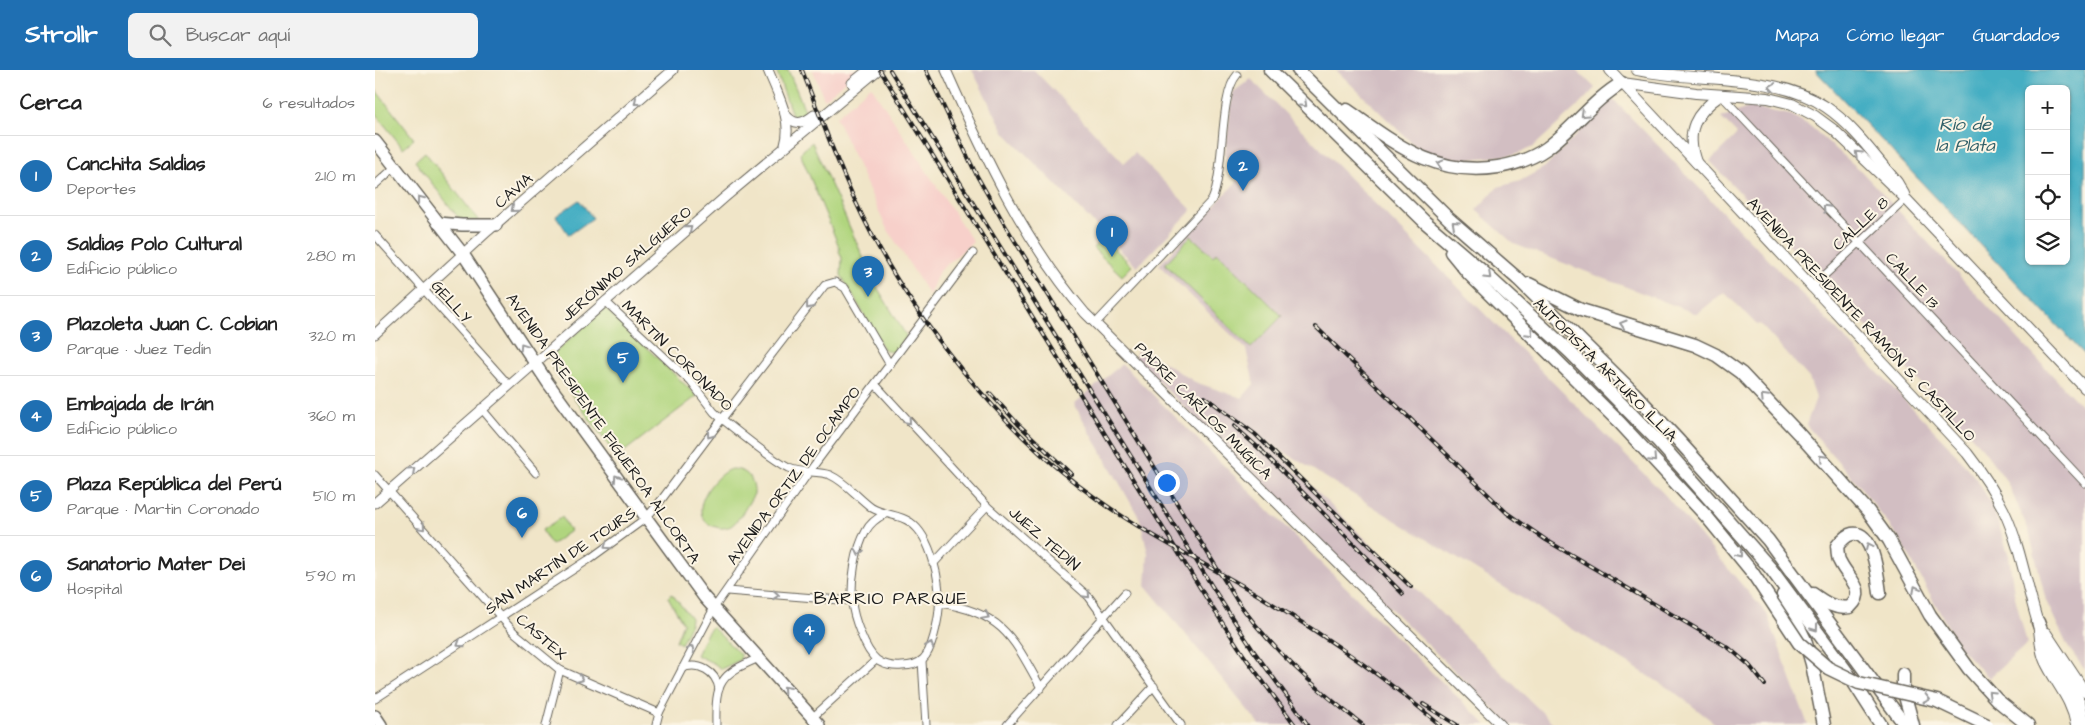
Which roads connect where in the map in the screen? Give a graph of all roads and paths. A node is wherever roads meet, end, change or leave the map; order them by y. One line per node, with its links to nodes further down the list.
1 (673, 70): 23 (street, CAVIA, one-way to 23)
2 (768, 70): 14 (street)
3 (868, 70): 14 (street)
4 (878, 70): 16 (street, JERÓNIMO SALGUERO)
5 (946, 70): 32 (street, PADRE CARLOS MUGICA)
6 (1269, 70): 21 (highway, AUTOPISTA ARTURO ILLIA, one-way to 21)
7 (1298, 70): 12 (highway, AUTOPISTA ARTURO ILLIA)
8 (1609, 70): 11 (main road, AVENIDA PRESIDENTE RAMÓN S. CASTILLO)
9 (1637, 70): 20 (main road, one-way to 9)
10 (1237, 75): 32 (street)
11 (1622, 83): 12 (highway, one-way to 12); 13 (main road); 17 (main road, AVENIDA PRESIDENTE RAMÓN S. CASTILLO)
12 (1322, 93): 28 (highway, AUTOPISTA ARTURO ILLIA, one-way to 12)
13 (1721, 96): 17 (main road); 20 (main road, one-way to 13); 25 (street, CALLE 13, one-way to 13)
14 (785, 114): 16 (street)
15 (375, 141): 18 (main road, AVENIDA PRESIDENTE FIGUEROA ALCORTA)
16 (785, 145): 31 (street, JERÓNIMO SALGUERO, one-way to 16)
17 (1697, 164): 29 (main road, AVENIDA PRESIDENTE RAMÓN S. CASTILLO)
18 (395, 167): 19 (street); 22 (main road, AVENIDA PRESIDENTE FIGUEROA ALCORTA, one-way to 18)
19 (375, 185)
20 (1906, 199): 25 (street, CALLE 8); 38 (main road)
21 (1425, 222): 51 (highway, AUTOPISTA ARTURO ILLIA, one-way to 51); 89 (highway, one-way to 89, bridge)
22 (438, 223): 23 (main road); 27 (main road, AVENIDA PRESIDENTE FIGUEROA ALCORTA)
23 (496, 225): 27 (street, CAVIA)
24 (375, 235): 30 (street, GELLY)
25 (1859, 243): 29 (street, CALLE 8); 44 (street, CALLE 13)
26 (973, 253): 35 (street, AVENIDA ORTIZ DE OCAMPO)
27 (463, 254): 30 (street, CAVIA); 34 (main road, AVENIDA PRESIDENTE FIGUEROA ALCORTA, one-way to 27)
28 (1517, 279): 52 (highway, AUTOPISTA ARTURO ILLIA); 90 (highway, one-way to 28)
29 (1811, 288): 61 (main road, AVENIDA PRESIDENTE RAMÓN S. CASTILLO)
30 (423, 289): 33 (street, CAVIA); 36 (street, GELLY)
31 (605, 301): 34 (street, JERÓNIMO SALGUERO); 40 (street, MARTIN CORONADO)
32 (1095, 324): 84 (street, PADRE CARLOS MUGICA)
33 (375, 334)
34 (534, 363): 36 (street, JERÓNIMO SALGUERO); 49 (main road, AVENIDA PRESIDENTE FIGUEROA ALCORTA, one-way to 34)
35 (890, 364): 37 (street, AVENIDA ORTIZ DE OCAMPO); 40 (street, SAN MARTÍN DE TOURS, one-way to 40)
36 (508, 384): 39 (street, JERÓNIMO SALGUERO)
37 (875, 384): 41 (street, AVENIDA ORTIZ DE OCAMPO); 47 (street, JUEZ TEDÍN, one-way to 47)
38 (2085, 388)
39 (481, 408): 42 (street); 45 (street, JERÓNIMO SALGUERO, one-way to 39)
40 (722, 419): 41 (street, MARTIN CORONADO); 49 (street, SAN MARTÍN DE TOURS, one-way to 49)
41 (809, 472): 48 (street, MARTIN CORONADO); 53 (street, AVENIDA ORTIZ DE OCAMPO)
42 (536, 473)
43 (375, 475): 45 (street, CASTEX)
44 (2085, 483)
45 (389, 490): 46 (street, JERÓNIMO SALGUERO); 60 (street, CASTEX, one-way to 60)
46 (375, 502)
47 (987, 506): 50 (street); 59 (street, JUEZ TEDÍN, one-way to 59)
48 (885, 514): 50 (street); 56 (street, one-way to 56)
49 (646, 518): 58 (main road, AVENIDA PRESIDENTE FIGUEROA ALCORTA); 60 (street, SAN MARTÍN DE TOURS, one-way to 60)
50 (933, 564): 57 (street)
51 (1775, 574): 85 (highway); 86 (highway, AUTOPISTA ARTURO ILLIA, one-way to 86)
52 (1804, 588): 55 (highway, one-way to 52); 87 (highway, AUTOPISTA ARTURO ILLIA)
53 (727, 590): 56 (street, one-way to 56); 58 (street, AVENIDA ORTIZ DE OCAMPO)
54 (1125, 593): 59 (street)
55 (1880, 593)
56 (852, 601): 63 (street)
57 (939, 603): 64 (street, one-way to 57); 69 (street, one-way to 69)
58 (714, 608): 62 (main road, AVENIDA PRESIDENTE FIGUEROA ALCORTA); 65 (street, AVENIDA ORTIZ DE OCAMPO, one-way to 58)
59 (1104, 617): 68 (street, JUEZ TEDÍN); 69 (street)
60 (501, 618): 66 (street, CASTEX); 72 (street, SAN MARTÍN DE TOURS, one-way to 72)
61 (2038, 622): 71 (main road, AVENIDA PRESIDENTE RAMÓN S. CASTILLO); 91 (main road, AVENIDA PRESIDENTE RAMÓN S. CASTILLO); 92 (highway)
62 (759, 658): 70 (street); 75 (main road, AVENIDA PRESIDENTE FIGUEROA ALCORTA, one-way to 62)
63 (876, 660): 64 (street); 75 (street)
64 (922, 661): 80 (street)
65 (682, 668): 70 (street); 73 (street, AVENIDA ORTIZ DE OCAMPO)
66 (560, 670): 73 (street, CASTEX, one-way to 73); 77 (street)
67 (1903, 674): 88 (highway)
68 (1154, 686): 82 (street); 83 (street, JUEZ TEDÍN)
69 (1041, 688): 81 (street)
70 (719, 690): 79 (street)
71 (2085, 692)
72 (375, 699)
73 (659, 713): 78 (street, AVENIDA ORTIZ DE OCAMPO)
74 (375, 716): 76 (main road)
75 (816, 722)
76 (381, 725)
77 (546, 725)
78 (656, 725)
79 (716, 725)
80 (926, 725)
81 (1007, 725)
82 (1118, 725)
83 (1181, 725)
84 (1501, 725)
85 (1824, 725)
86 (1881, 725)
87 (1905, 725)
88 (1913, 725)
89 (1987, 725)
90 (2028, 725)
91 (2077, 725)
92 (2084, 725)

